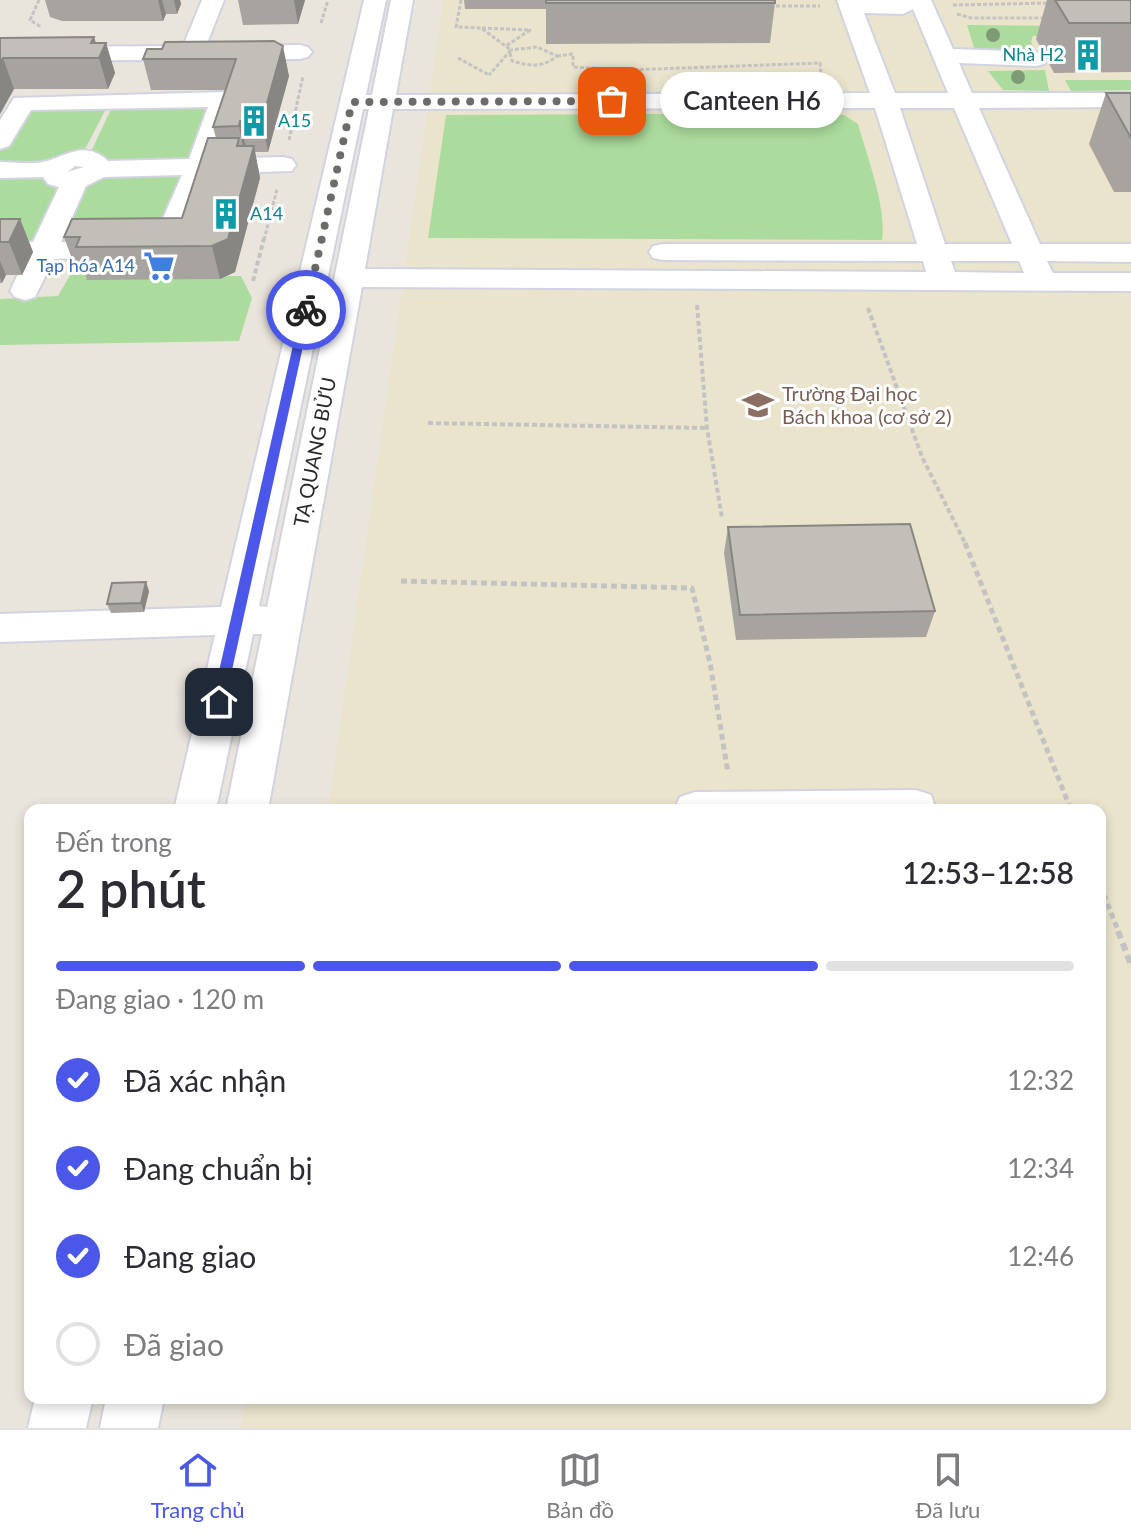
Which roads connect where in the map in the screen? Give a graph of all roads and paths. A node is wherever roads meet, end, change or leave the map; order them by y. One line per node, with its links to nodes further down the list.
1 (39, 0): 16 (path)
2 (213, 0): 20 (street)
3 (328, 0): 14 (path)
4 (375, 0): 34 (street, TẠ QUANG BỬU)
5 (402, 0): 34 (street, TẠ QUANG BỬU)
6 (461, 0): 15 (path)
7 (908, 2): 8 (street); 8 (street); 24 (street)
8 (857, 3): 10 (path); 30 (street)
9 (1063, 3): 11 (path)
10 (758, 6)
11 (950, 6)
12 (957, 14): 13 (path)
13 (1051, 18)
14 (321, 23)
15 (481, 28): 17 (path); 17 (path)
16 (54, 31)
17 (506, 46): 18 (path)
18 (510, 51): 23 (path); 23 (path); 28 (path)
19 (300, 52): 20 (street)
20 (192, 53): 22 (street)
21 (0, 54): 22 (street)
22 (133, 54): 33 (street)
23 (557, 56): 27 (path)
24 (945, 56): 26 (street); 31 (street)
25 (458, 58): 28 (path)
26 (1036, 59)
27 (820, 63)
28 (489, 75): 29 (path)
29 (482, 84)
30 (885, 100): 31 (street); 34 (street); 43 (street)
31 (964, 100): 32 (street); 44 (street)
32 (1131, 100)
33 (112, 101): 35 (street); 36 (street); 38 (street)
34 (367, 101): 46 (street, TẠ QUANG BỬU); 59 (street, TẠ QUANG BỬU)
35 (0, 141)
36 (84, 156): 38 (street); 39 (street); 40 (street)
37 (283, 165): 38 (street)
38 (199, 167): 40 (street)
39 (0, 170)
40 (44, 250): 41 (street); 53 (street)
41 (0, 251)
42 (443, 251): 46 (street)
43 (935, 252): 44 (street); 47 (street); 50 (street)
44 (1030, 253): 45 (street); 51 (street)
45 (1131, 253)
46 (351, 265): 47 (street); 58 (street, TẠ QUANG BỬU)
47 (629, 266): 48 (street)
48 (695, 280): 49 (street); 55 (path)
49 (859, 281): 50 (street); 64 (path)
50 (943, 281): 51 (street)
51 (1042, 282): 52 (street)
52 (1131, 282)
53 (25, 291)
54 (428, 423): 55 (path)
55 (707, 428): 56 (path)
56 (722, 518)
57 (401, 581): 63 (path)
58 (283, 620): 59 (street); 62 (street, TẠ QUANG BỬU)
59 (237, 621): 60 (street); 61 (street, TẠ QUANG BỬU)
60 (0, 628)
61 (196, 804)
62 (248, 804)
63 (733, 804)
64 (1069, 804)
65 (1106, 900): 66 (path)
66 (1131, 965)
67 (63, 1404): 69 (street)
68 (134, 1404): 70 (street)
69 (57, 1428)
70 (129, 1428)

